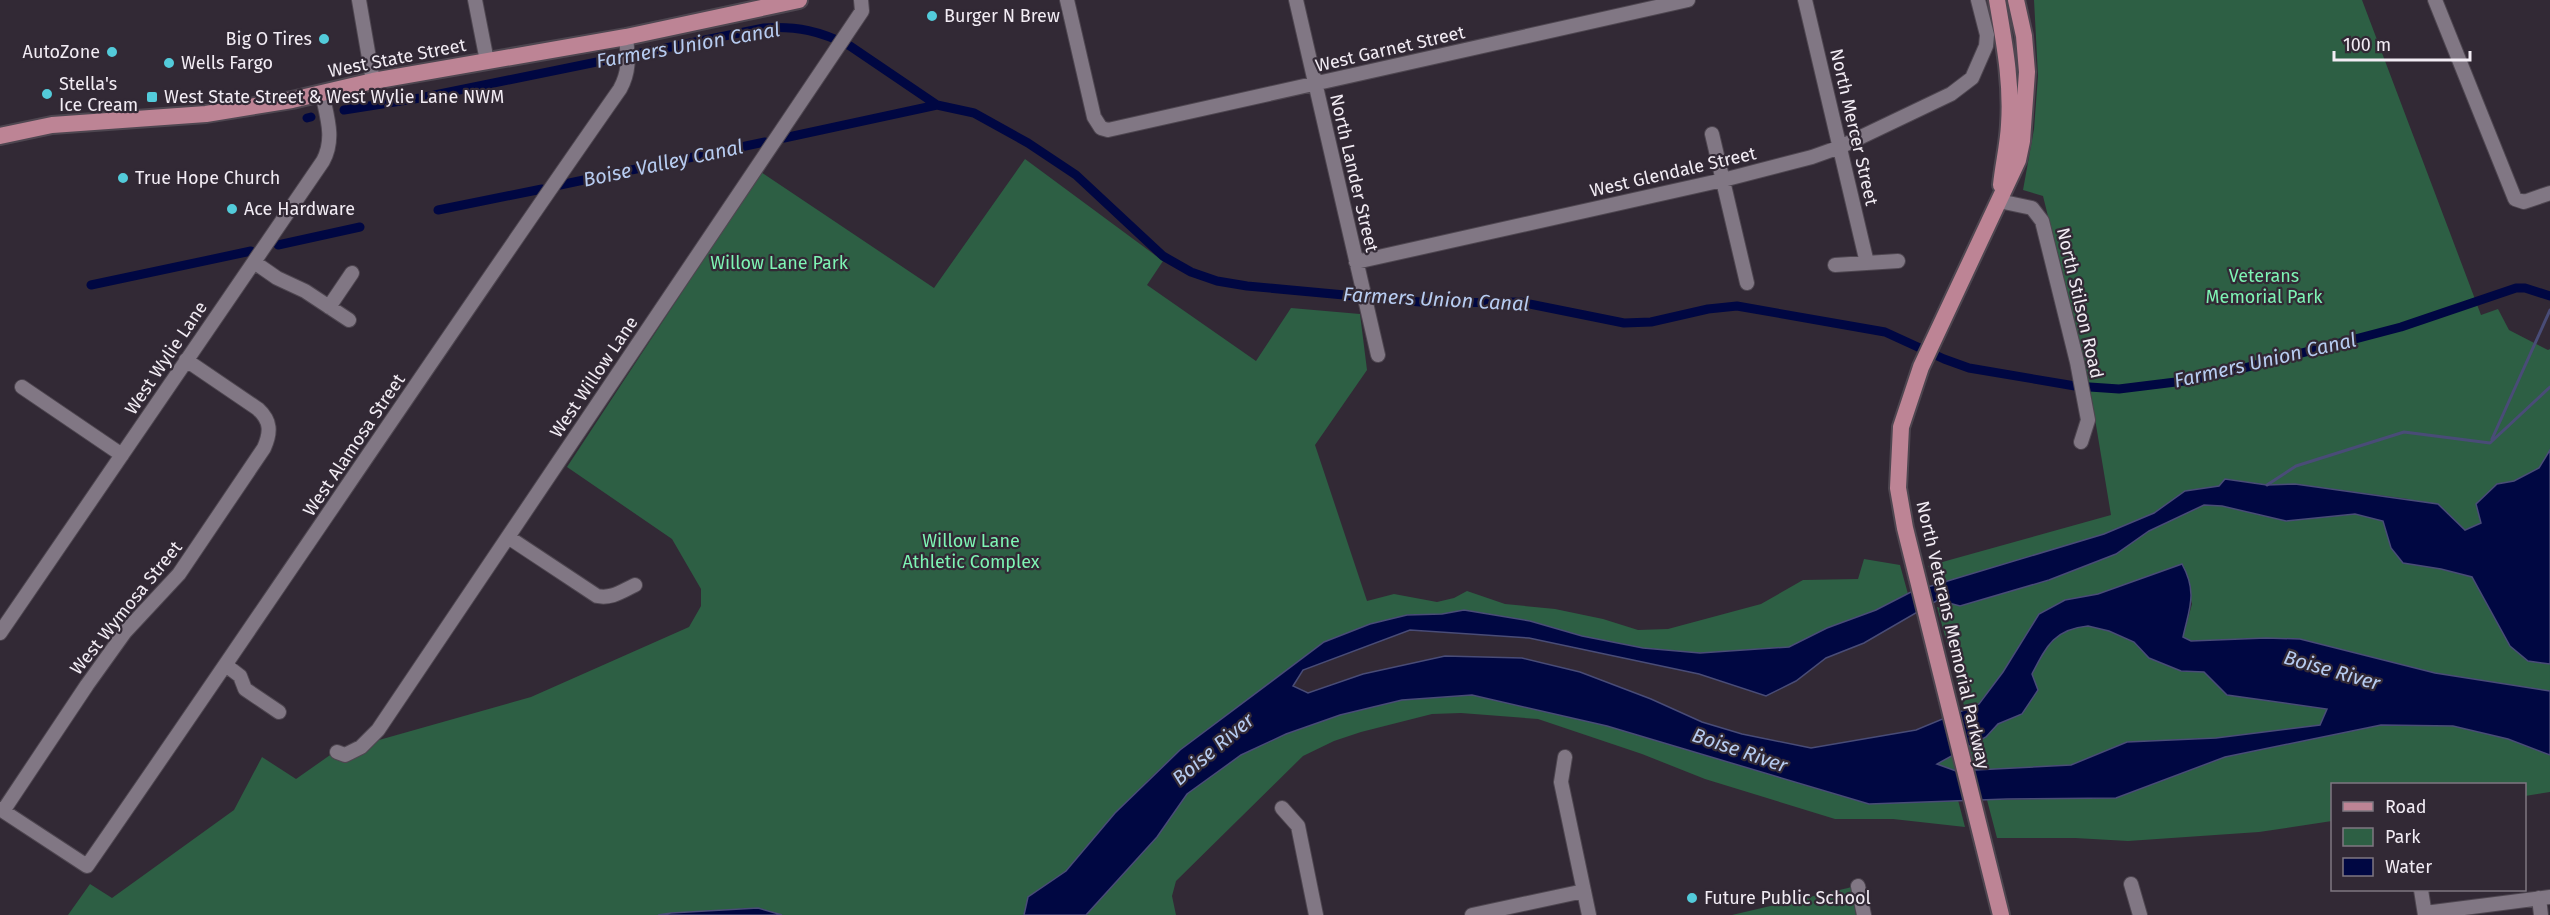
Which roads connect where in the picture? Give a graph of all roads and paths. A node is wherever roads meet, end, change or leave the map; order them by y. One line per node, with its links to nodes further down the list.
1 (359, 0): 15 (street)
2 (475, 0): 14 (street)
3 (799, 0): 13 (main road, West State Street)
4 (861, 0): 38 (street, West Willow Lane)
5 (1067, 0): 16 (street, West Garnet Street)
6 (1296, 0): 16 (street, North Lander Street)
7 (1688, 0): 16 (street, West Garnet Street)
8 (1805, 0): 20 (street, North Mercer Street)
9 (1978, 0): 20 (street, West Glendale Street)
10 (1997, 0): 23 (main road, North Veterans Memorial Parkway)
11 (2016, 0): 23 (main road, North Veterans Memorial Parkway)
12 (2435, 0): 22 (street)
13 (628, 50): 14 (main road, West State Street); 41 (street, West Alamosa Street)
14 (487, 61): 15 (main road, West State Street)
15 (373, 81): 17 (main road, West State Street)
16 (1315, 85): 26 (street, North Lander Street)
17 (322, 93): 19 (main road, West State Street); 25 (street, West Wylie Lane)
18 (1712, 134): 21 (street)
19 (0, 136)
20 (1840, 147): 21 (street, West Glendale Street); 27 (street, North Mercer Street)
21 (1723, 180): 26 (street, West Glendale Street); 30 (street)
22 (2550, 193)
23 (1999, 201): 36 (street, North Stilson Road); 57 (main road, North Veterans Memorial Parkway)
24 (1898, 261): 27 (street)
25 (254, 262): 31 (street); 34 (street, West Wylie Lane)
26 (1356, 262): 33 (street, North Lander Street)
27 (1867, 263): 28 (street)
28 (1835, 265)
29 (352, 273): 31 (street)
30 (1747, 283)
31 (329, 307): 32 (street)
32 (349, 320)
33 (1378, 355)
34 (186, 360): 37 (street, West Wylie Lane); 46 (street, West Wymosa Street)
35 (22, 387): 37 (street)
36 (2081, 442)
37 (122, 455): 40 (street, West Wylie Lane)
38 (508, 537): 39 (street); 43 (street, West Willow Lane)
39 (635, 585)
40 (0, 633)
41 (227, 666): 42 (street); 46 (street, West Alamosa Street)
42 (279, 712)
43 (337, 752)
44 (1565, 757): 49 (street)
45 (1282, 808): 53 (street)
46 (1, 810)
47 (2131, 884): 58 (street)
48 (1858, 886): 56 (street)
49 (1584, 891): 54 (street); 55 (street)
50 (2421, 891): 52 (street)
51 (2545, 898): 52 (street); 59 (street)
52 (2425, 914)
53 (1316, 915)
54 (1472, 915)
55 (1589, 915)
56 (1864, 915)
57 (2001, 915)
58 (2140, 915)
59 (2541, 915)

